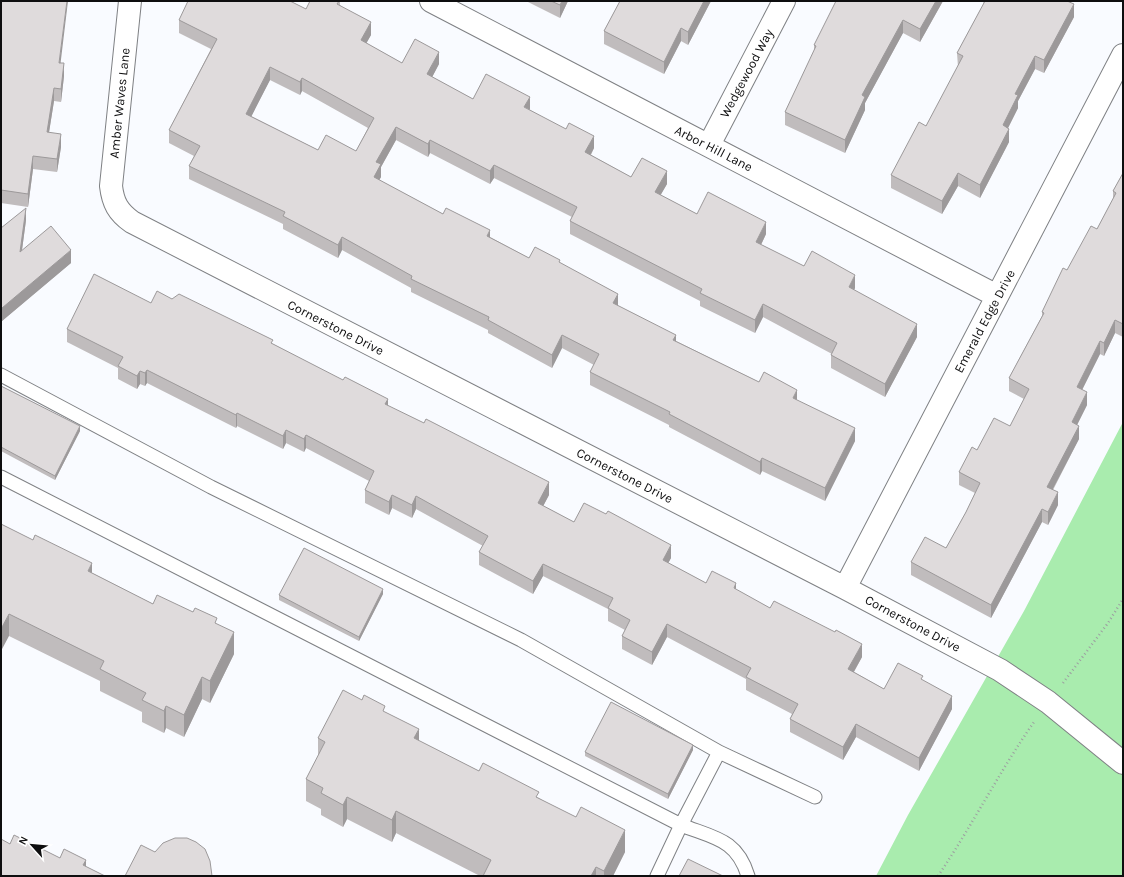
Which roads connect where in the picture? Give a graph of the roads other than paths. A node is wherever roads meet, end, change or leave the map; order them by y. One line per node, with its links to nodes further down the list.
1 (130, 1): 6 (street, Amber Waves Lane)
2 (431, 1): 5 (street, Arbor Hill Lane)
3 (784, 1): 5 (street, Wedgewood Way)
4 (1123, 55): 7 (street, Emerald Edge Drive)
5 (709, 145): 7 (street, Arbor Hill Lane)
6 (115, 205): 10 (street, Cornerstone Drive)
7 (997, 296): 10 (street, Emerald Edge Drive)
8 (1, 375): 11 (lane)
9 (1, 477): 14 (lane)
10 (845, 588): 12 (street, Cornerstone Drive)
11 (719, 752): 13 (lane); 14 (lane)
12 (1123, 763)
13 (815, 797)
14 (681, 825): 15 (lane); 16 (lane)
15 (657, 876)
16 (748, 876)

